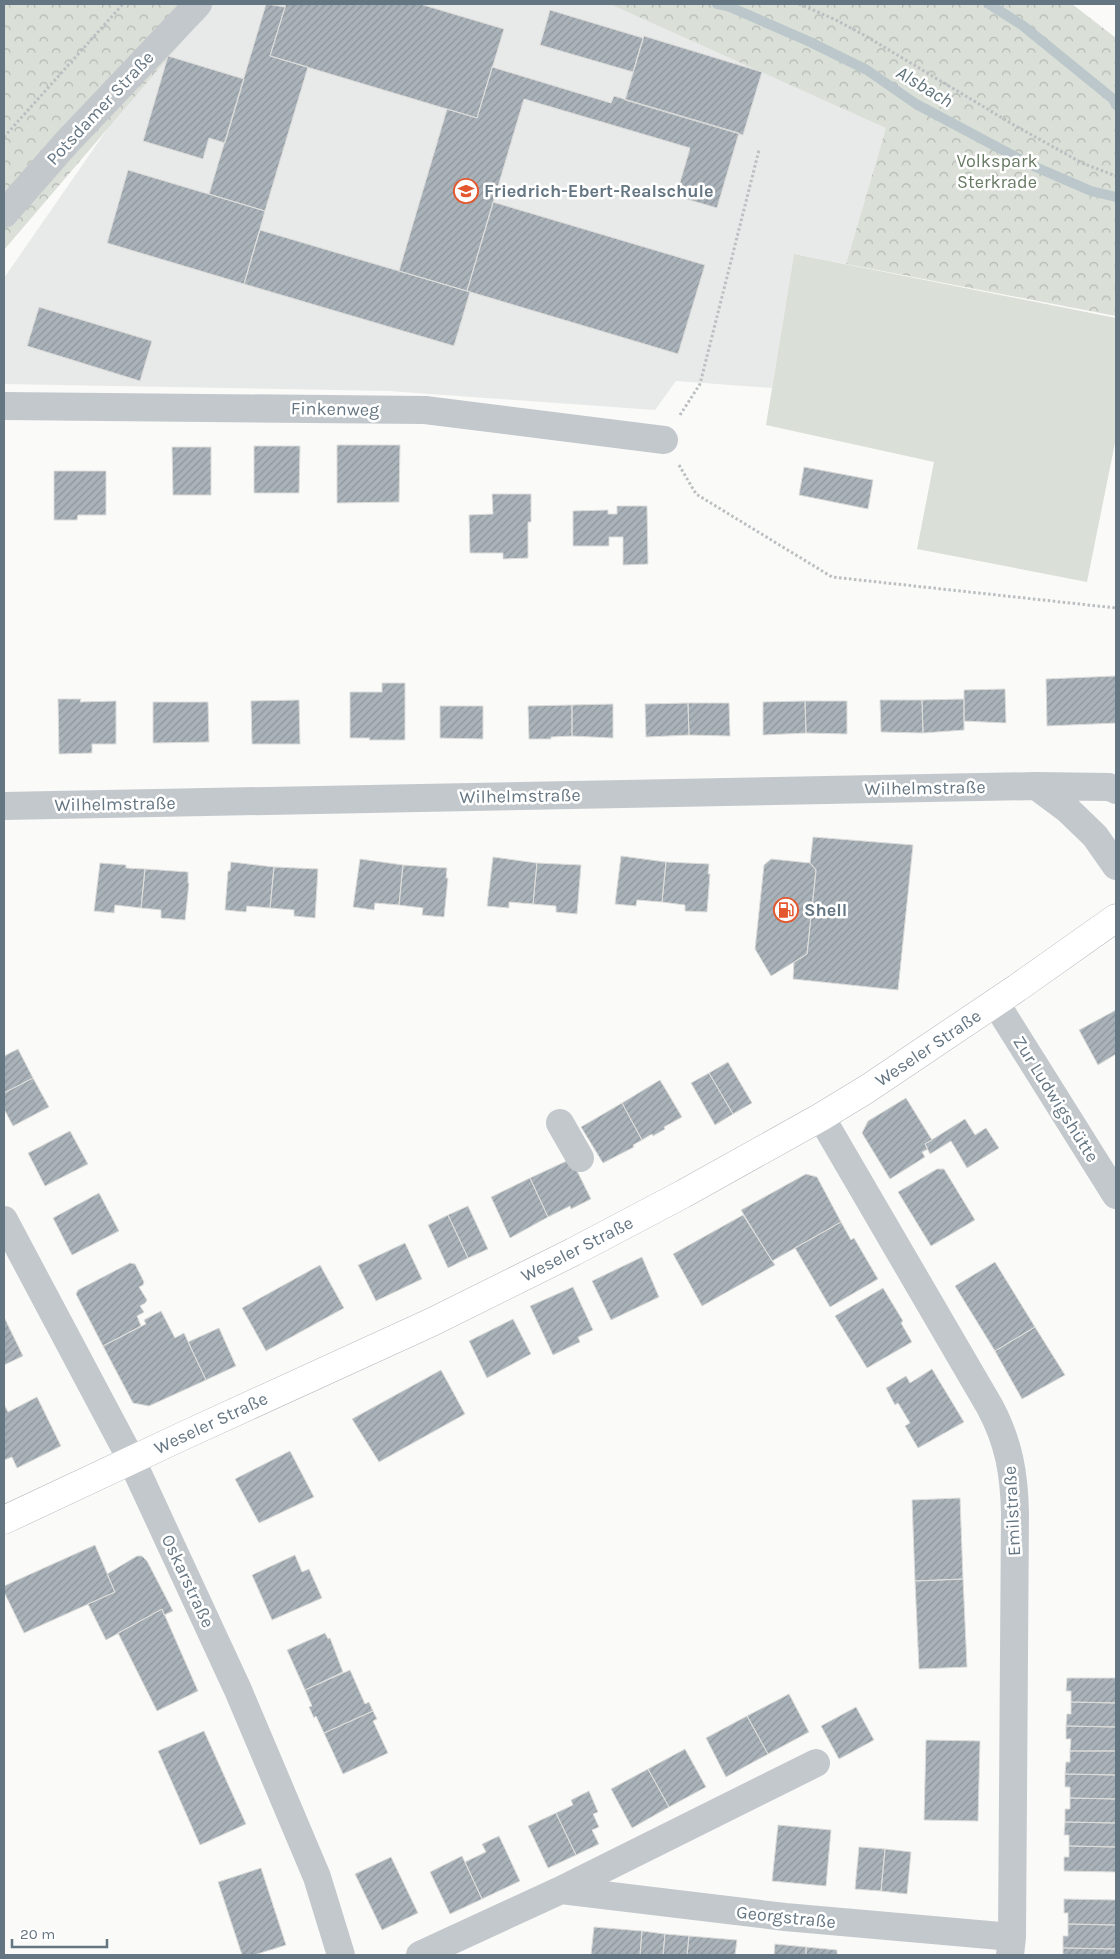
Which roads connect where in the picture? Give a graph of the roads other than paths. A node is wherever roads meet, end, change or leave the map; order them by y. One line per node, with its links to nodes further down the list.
1 (198, 4): 2 (street, Potsdamer Straße)
2 (4, 214)
3 (4, 406): 4 (street, Finkenweg)
4 (664, 440)
5 (1036, 786): 6 (street, Wilhelmstraße); 7 (street, Wilhelmstraße); 8 (street)
6 (1116, 790)
7 (4, 806)
8 (1116, 866)
9 (1116, 918): 10 (main road, Weseler Straße)
10 (995, 1002): 11 (main road, Weseler Straße); 14 (street, Zur Ludwigshütte)
11 (822, 1117): 16 (main road, Weseler Straße); 20 (street, Emilstraße)
12 (560, 1123): 13 (street)
13 (580, 1158)
14 (1116, 1195)
15 (4, 1220): 16 (street, Oskarstraße)
16 (132, 1461): 17 (main road, Weseler Straße); 21 (street, Oskarstraße)
17 (4, 1520)
18 (816, 1762): 19 (street)
19 (561, 1890): 20 (street, Georgstraße); 22 (street)
20 (1011, 1946)
21 (340, 1955)
22 (420, 1955)

